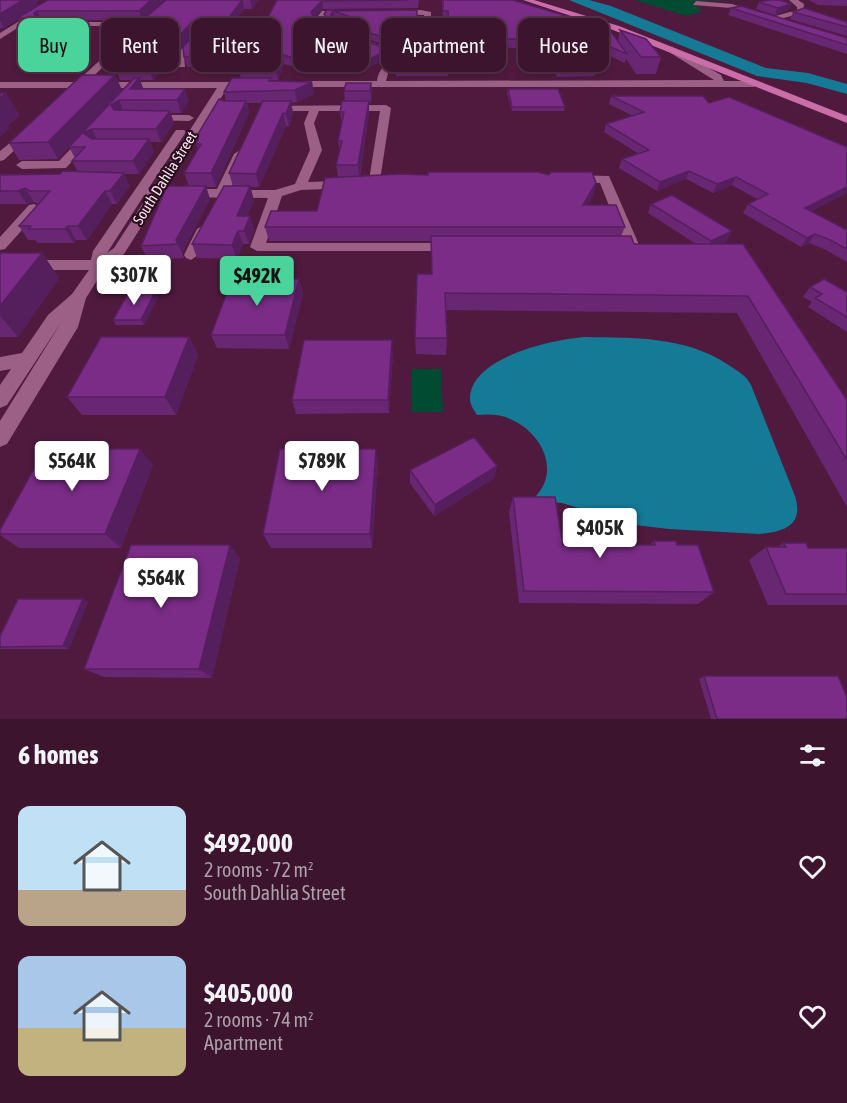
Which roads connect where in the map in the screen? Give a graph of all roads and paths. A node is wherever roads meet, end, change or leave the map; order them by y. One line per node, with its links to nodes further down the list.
1 (58, 0): 13 (street)
2 (171, 0): 8 (street)
3 (526, 0): 17 (main road)
4 (794, 0): 10 (street)
5 (696, 3): 10 (street)
6 (385, 12): 9 (street)
7 (361, 13): 16 (street)
8 (152, 18)
9 (428, 18)
10 (776, 19): 11 (street)
11 (796, 25)
12 (0, 28): 13 (street)
13 (13, 28): 14 (street)
14 (0, 37)
15 (191, 43): 21 (street)
16 (381, 50)
17 (672, 51): 26 (street); 27 (main road)
18 (98, 53): 19 (street)
19 (101, 53)
20 (101, 65): 30 (street)
21 (182, 65)
22 (384, 72): 25 (street)
23 (40, 75): 29 (street)
24 (276, 84): 25 (street)
25 (381, 84): 26 (street)
26 (712, 84): 27 (street)
27 (754, 84): 42 (main road)
28 (0, 85): 29 (street)
29 (29, 85): 30 (street)
30 (79, 85): 31 (street); 37 (street)
31 (135, 85): 32 (street); 35 (street)
32 (159, 85): 33 (street); 36 (street)
33 (217, 85): 34 (street); 40 (street, South Dahlia Street); 53 (street, South Dahlia Street)
34 (265, 85)
35 (127, 94)
36 (191, 95)
37 (62, 100)
38 (315, 108): 41 (street); 51 (street); 51 (street)
39 (135, 118): 40 (street)
40 (189, 118): 50 (street, South Dahlia Street)
41 (255, 118)
42 (847, 120)
43 (39, 121): 46 (street)
44 (100, 124): 47 (street)
45 (246, 138): 55 (street)
46 (0, 158)
47 (62, 178)
48 (558, 179): 59 (street)
49 (127, 180): 50 (street)
50 (148, 180): 52 (street, South Dahlia Street)
51 (300, 186): 54 (street)
52 (139, 193): 53 (street); 62 (street, South Dahlia Street)
53 (155, 194): 55 (street); 62 (street, South Dahlia Street)
54 (276, 194): 55 (street); 58 (street)
55 (217, 204): 60 (street)
56 (34, 208): 57 (street)
57 (0, 246)
58 (468, 246)
59 (609, 246)
60 (191, 255)
61 (0, 265): 62 (street)
62 (100, 265): 63 (street, South Dahlia Street)
63 (78, 298): 64 (street, South Dahlia Street); 67 (street, South Dahlia Street)
64 (27, 359): 65 (street); 66 (street, South Dahlia Street)
65 (0, 363)
66 (0, 400)
67 (0, 438)

